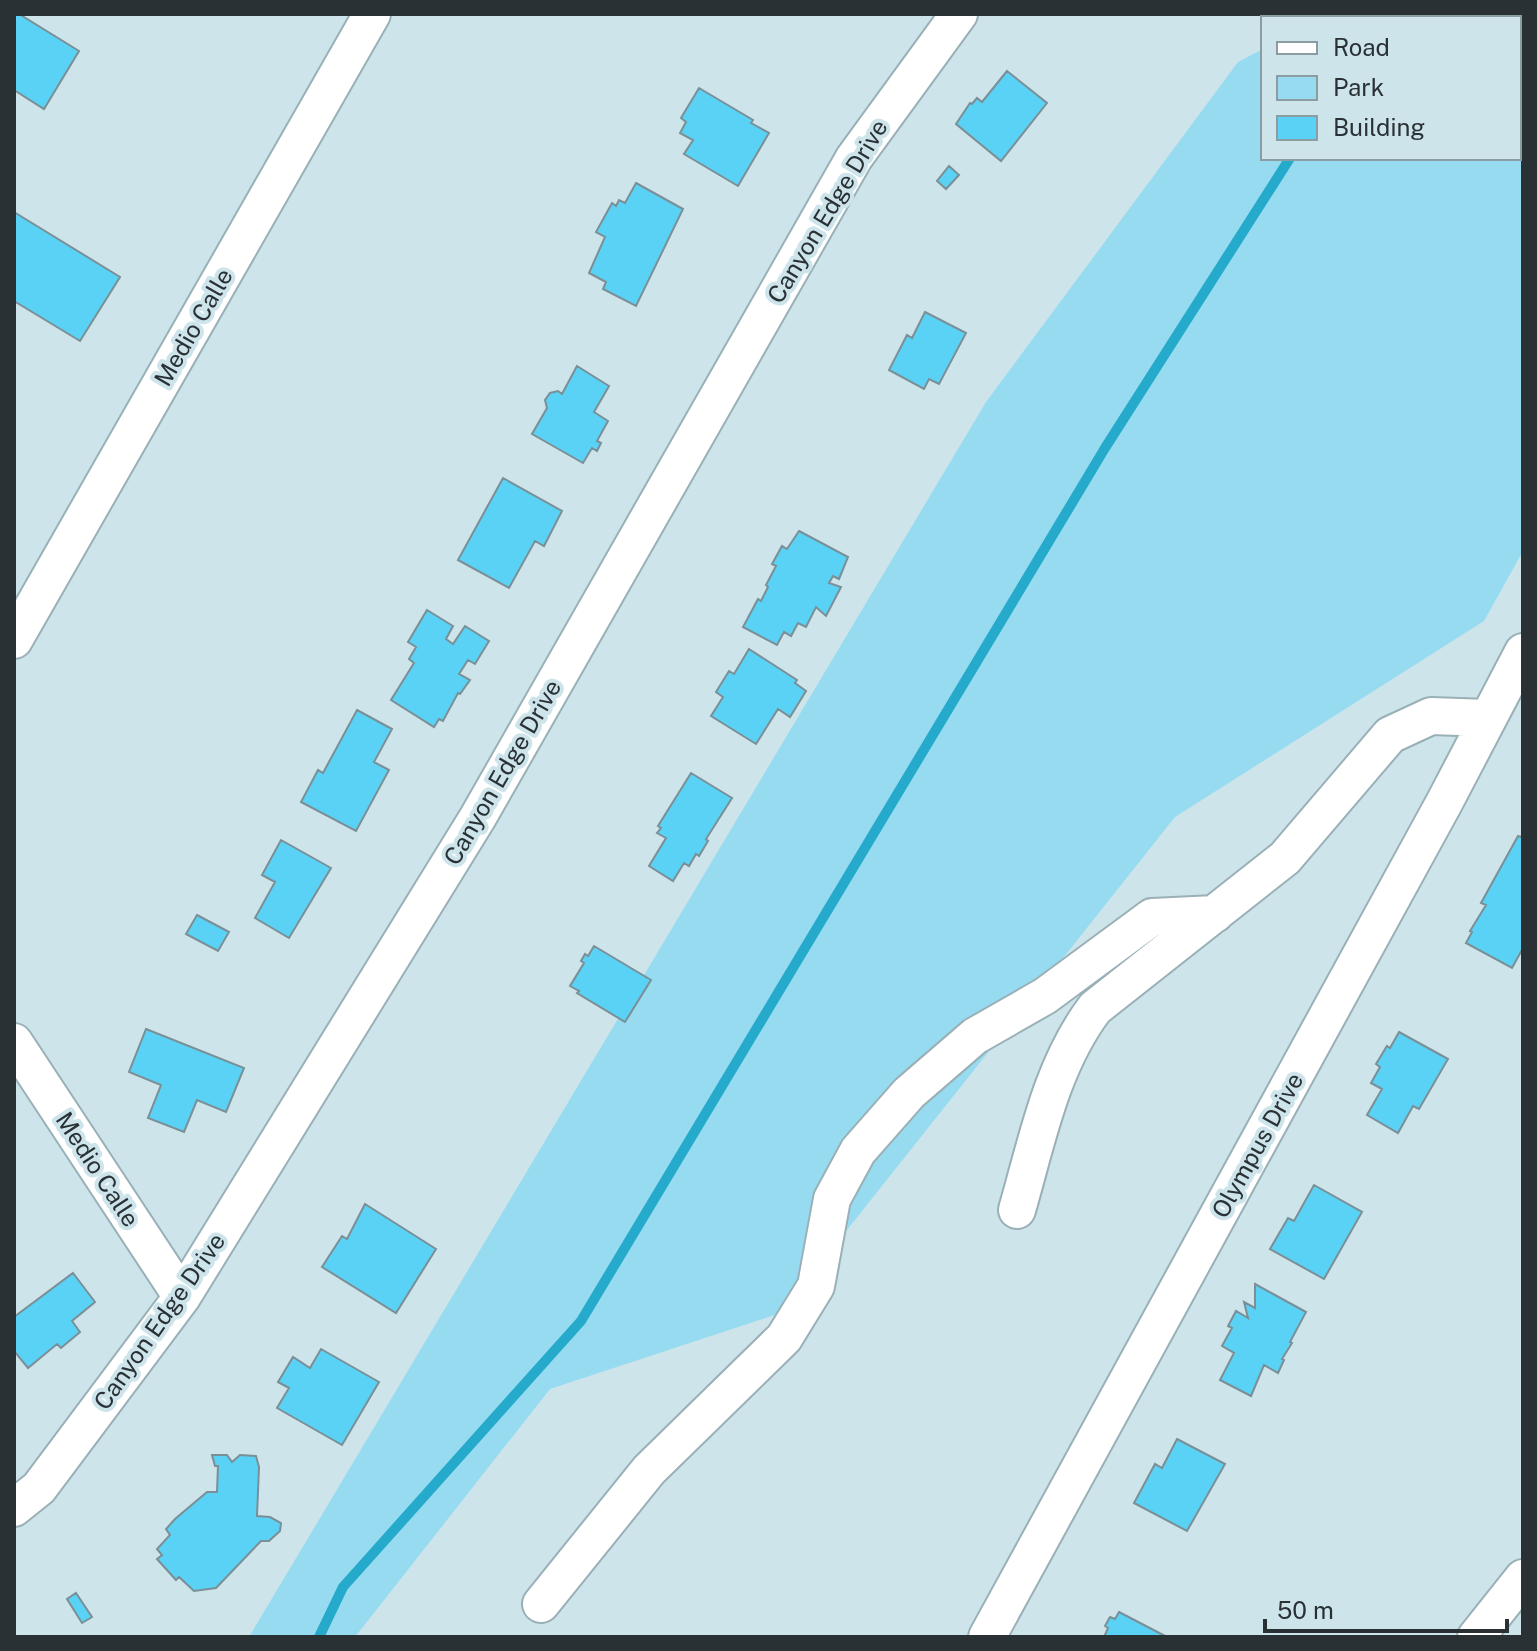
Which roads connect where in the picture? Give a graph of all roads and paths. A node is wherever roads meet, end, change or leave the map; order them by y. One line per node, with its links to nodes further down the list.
1 (372, 14): 3 (street, Medio Calle)
2 (959, 14): 9 (street, Canyon Edge Drive)
3 (14, 640)
4 (1523, 652): 5 (street, Olympus Drive)
5 (1488, 718): 6 (street); 13 (street, Olympus Drive)
6 (1215, 914): 8 (street); 12 (street)
7 (14, 1042): 9 (street, Medio Calle)
8 (1017, 1210)
9 (182, 1297): 10 (street, Canyon Edge Drive)
10 (14, 1508)
11 (1523, 1578): 14 (street)
12 (541, 1604)
13 (987, 1637)
14 (1476, 1637)

